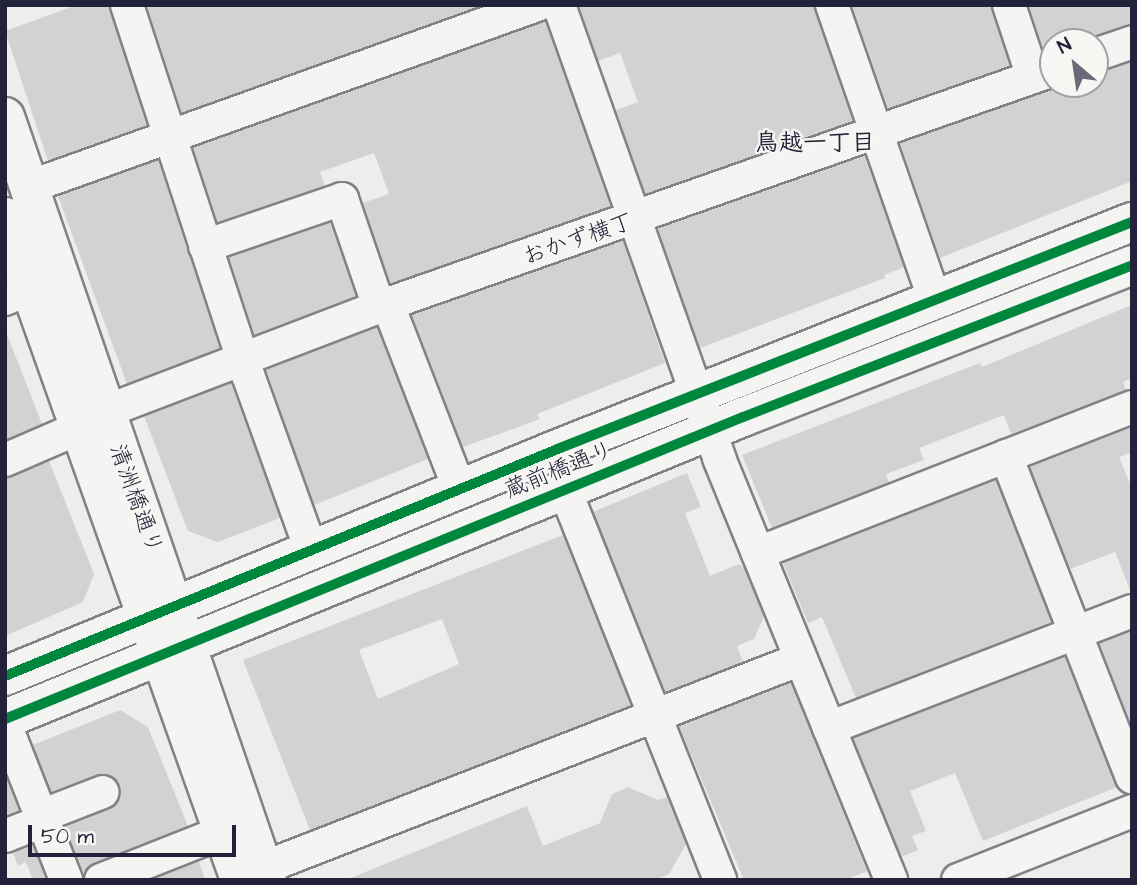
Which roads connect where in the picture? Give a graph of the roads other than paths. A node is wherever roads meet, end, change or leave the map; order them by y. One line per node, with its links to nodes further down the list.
1 (537, 5): 12 (street)
2 (559, 5): 15 (street)
3 (832, 5): 11 (street)
4 (1009, 5): 8 (street)
5 (128, 6): 12 (street)
6 (1132, 42): 7 (street)
7 (1109, 50)
8 (1039, 66)
9 (1039, 75): 11 (street, おかず横丁)
10 (5, 117): 13 (main road, 清洲橋通り)
11 (877, 133): 15 (street, おかず横丁); 20 (street)
12 (168, 137): 13 (street); 17 (street)
13 (29, 187): 25 (main road, 清洲橋通り)
14 (5, 217): 19 (main road, 清洲橋通り)
15 (634, 219): 21 (street, おかず横丁); 23 (street)
16 (1132, 222): 20 (main road, 蔵前橋通り)
17 (205, 246): 21 (street); 22 (street)
18 (1132, 265): 26 (main road, 蔵前橋通り)
19 (18, 294): 25 (main road, 清洲橋通り)
20 (935, 300): 23 (main road, 蔵前橋通り)
21 (383, 306): 22 (street, おかず横丁); 30 (street)
22 (243, 359): 25 (street, おかず横丁); 31 (street)
23 (698, 393): 26 (street); 30 (main road, 蔵前橋通り)
24 (1132, 407): 27 (street)
25 (92, 420): 28 (street, おかず横丁); 33 (main road, 清洲橋通り)
26 (710, 431): 29 (main road, 蔵前橋通り); 32 (street)
27 (1006, 456): 32 (street); 35 (street)
28 (5, 460)
29 (565, 490): 36 (main road, 蔵前橋通り); 39 (street)
30 (460, 491): 31 (main road, 蔵前橋通り)
31 (311, 550): 33 (main road, 蔵前橋通り)
32 (758, 553): 37 (street)
33 (161, 610): 36 (main road, 清洲橋通り); 38 (main road, 蔵前橋通り)
34 (1132, 611): 35 (street)
35 (1076, 632): 41 (street); 42 (street)
36 (175, 649): 40 (main road, 蔵前橋通り); 46 (main road, 清洲橋通り); 48 (main road, 清洲橋通り)
37 (801, 659): 39 (street); 41 (street)
38 (5, 676)
39 (654, 716): 48 (street); 51 (street)
40 (5, 721): 45 (street)
41 (830, 728): 52 (street)
42 (1132, 777)
43 (103, 792): 45 (street)
44 (1132, 811): 53 (street)
45 (42, 819): 47 (street); 49 (street)
46 (223, 832): 48 (main road, 清洲橋通り); 50 (street)
47 (5, 836)
48 (257, 876)
49 (65, 880)
50 (101, 880)
51 (720, 880)
52 (891, 880)
53 (958, 880)

